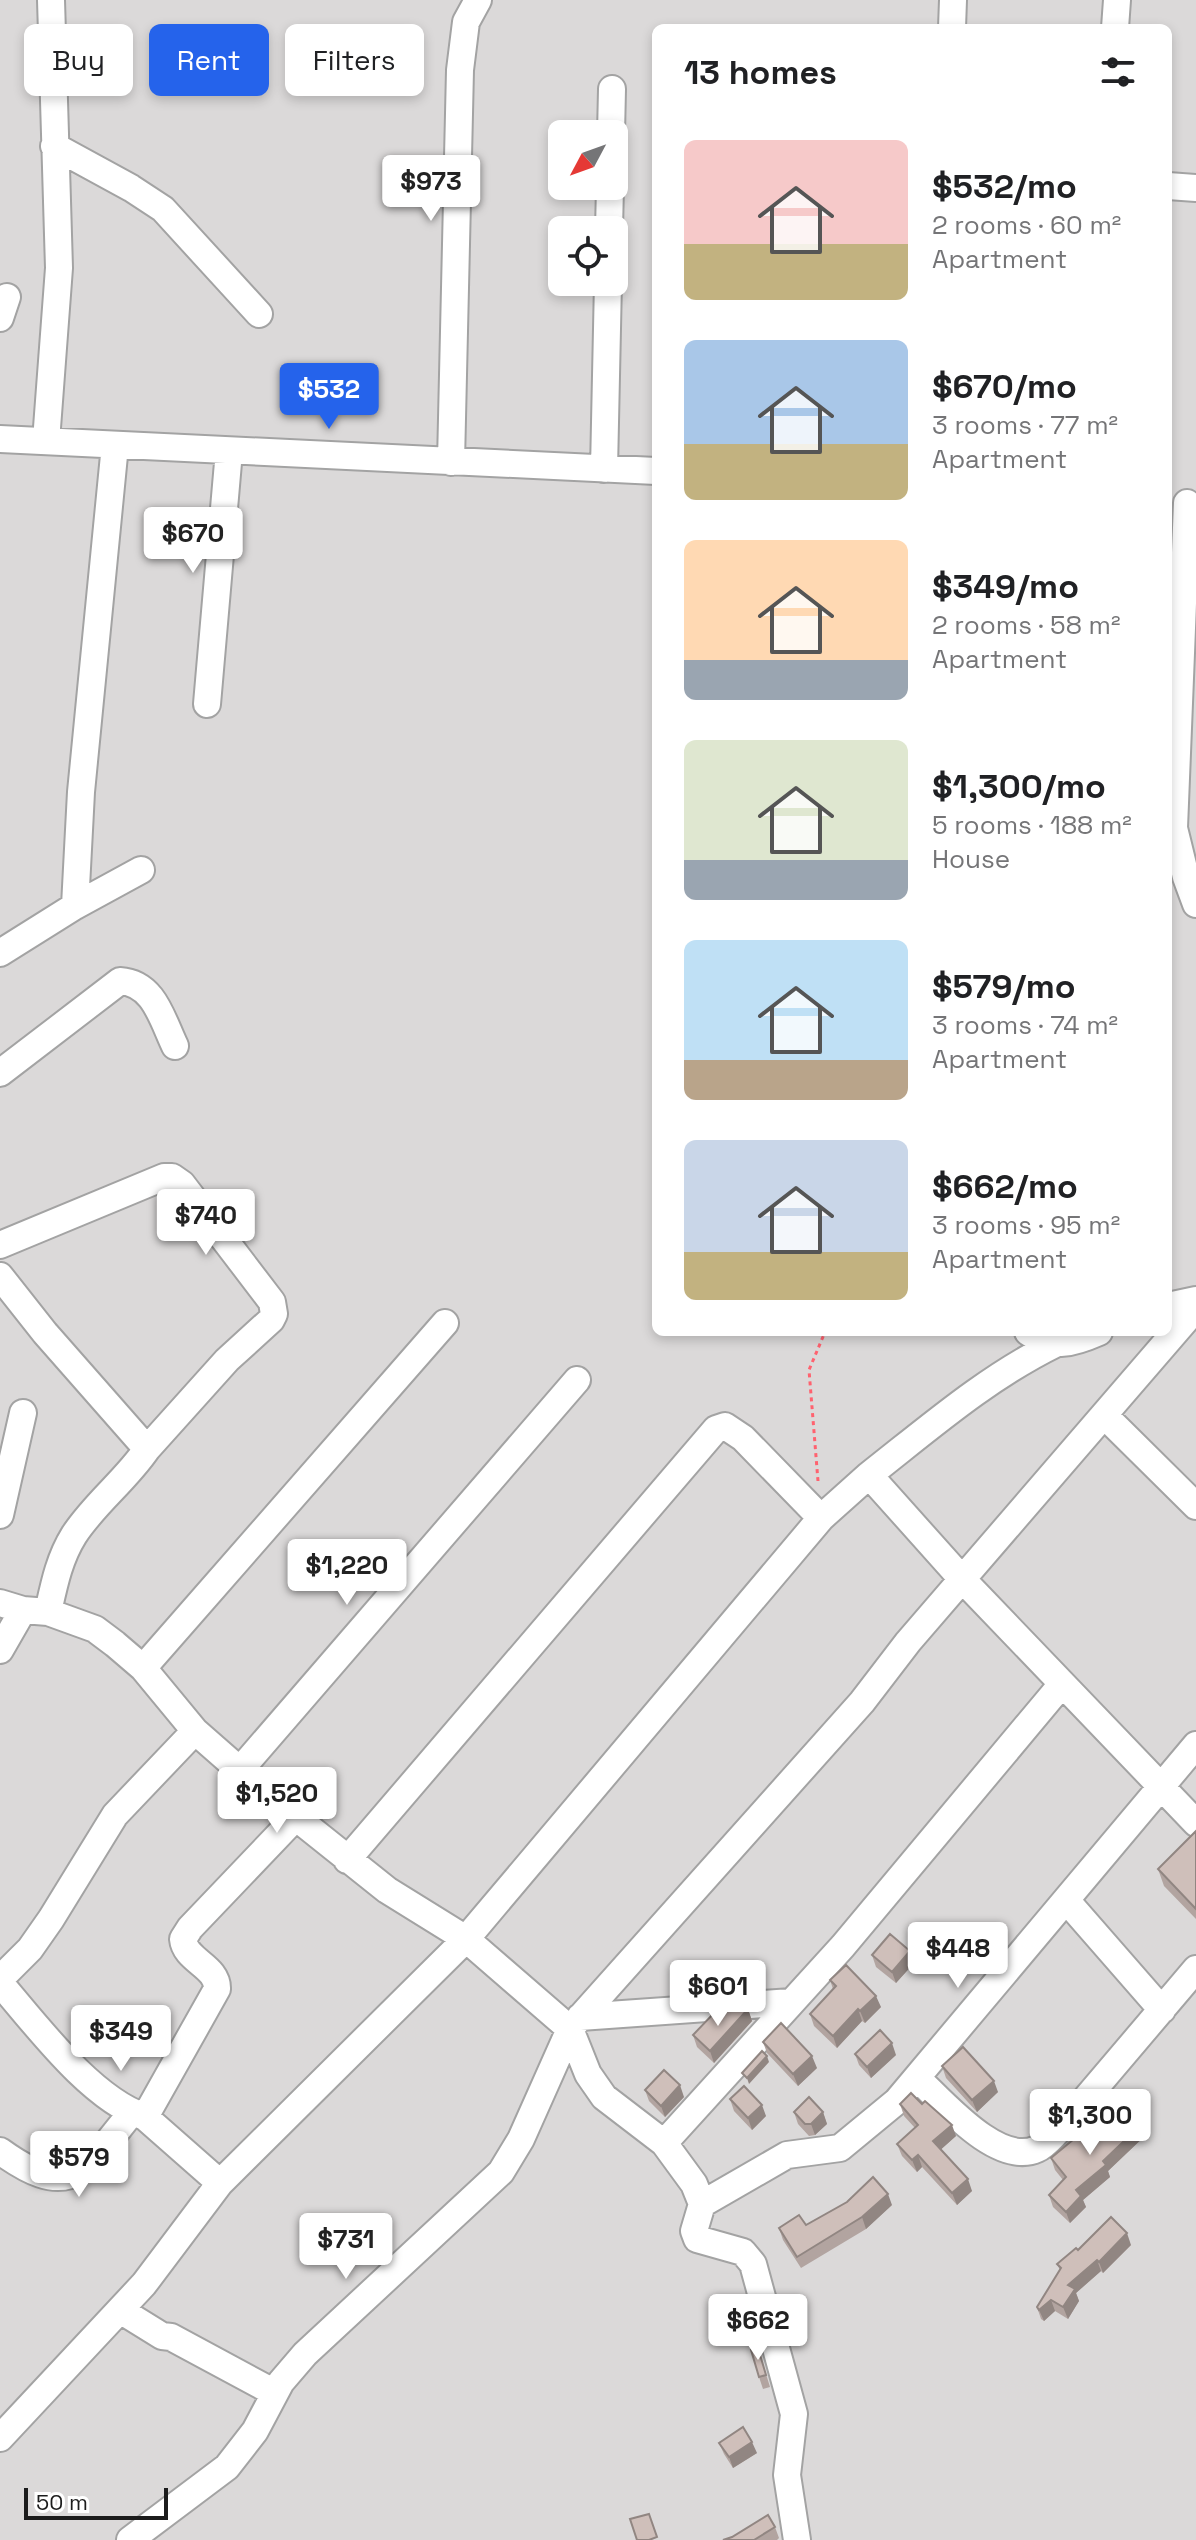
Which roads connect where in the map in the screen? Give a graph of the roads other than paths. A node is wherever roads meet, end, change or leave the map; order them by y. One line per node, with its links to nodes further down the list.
1 (51, 0): 9 (street)
2 (478, 0): 18 (street)
3 (953, 0): 5 (street)
4 (1117, 0): 6 (street)
5 (952, 24)
6 (1115, 24)
7 (612, 89): 8 (street)
8 (611, 120)
9 (54, 146): 13 (street); 15 (street)
10 (1172, 186): 11 (street)
11 (1196, 188)
12 (608, 296): 19 (street)
13 (259, 314)
14 (0, 439): 15 (street)
15 (46, 441): 16 (street)
16 (115, 445): 17 (street); 27 (street)
17 (229, 451): 18 (street); 23 (street)
18 (451, 462): 19 (street)
19 (604, 469): 20 (street)
20 (652, 471)
21 (1184, 502): 22 (street)
22 (1181, 687): 25 (street)
23 (207, 704)
24 (141, 870): 27 (street)
25 (1183, 878): 26 (street)
26 (1196, 904)
27 (75, 906): 28 (street)
28 (0, 953)
29 (175, 1046): 30 (street)
30 (0, 1073)
31 (0, 1245): 45 (street)
32 (3, 1287): 45 (street)
33 (1196, 1300): 34 (street)
34 (1172, 1305)
35 (1196, 1308): 40 (street)
36 (445, 1323): 53 (street)
37 (1034, 1336): 41 (street)
38 (1091, 1336): 41 (street)
39 (1172, 1336): 44 (street)
40 (1172, 1336)
41 (1055, 1344): 46 (street)
42 (577, 1380): 57 (street)
43 (23, 1413): 48 (street)
44 (1104, 1415): 47 (street); 50 (street)
45 (147, 1449): 51 (street)
46 (869, 1475): 49 (street); 50 (street)
47 (1196, 1506)
48 (0, 1515)
49 (821, 1518): 61 (street); 63 (street)
50 (962, 1579): 54 (street); 68 (street)
51 (24, 1608): 52 (street); 53 (street)
52 (0, 1650)
53 (143, 1668): 55 (street)
54 (1062, 1684): 58 (street); 66 (street)
55 (195, 1731): 57 (street); 65 (street)
56 (1196, 1745): 58 (street)
57 (240, 1770): 59 (street)
58 (1162, 1786): 60 (street); 62 (street)
59 (295, 1818): 61 (street); 70 (street)
60 (1196, 1823)
61 (347, 1860): 63 (street)
62 (1066, 1900): 67 (street); 69 (street)
63 (466, 1939): 68 (street); 73 (street)
64 (1196, 1969): 67 (street)
65 (0, 1981): 70 (street)
66 (792, 2002): 68 (street); 71 (street)
67 (1162, 2010): 69 (street)
68 (575, 2023): 71 (street); 76 (street)
69 (917, 2078): 74 (street)
70 (138, 2115): 72 (street); 73 (street)
71 (664, 2143): 74 (street)
72 (0, 2151)
73 (220, 2183): 75 (street)
74 (702, 2204): 79 (street)
75 (120, 2310): 76 (street); 77 (street)
76 (275, 2393): 78 (street)
77 (0, 2438)
78 (130, 2540)
79 (797, 2540)

